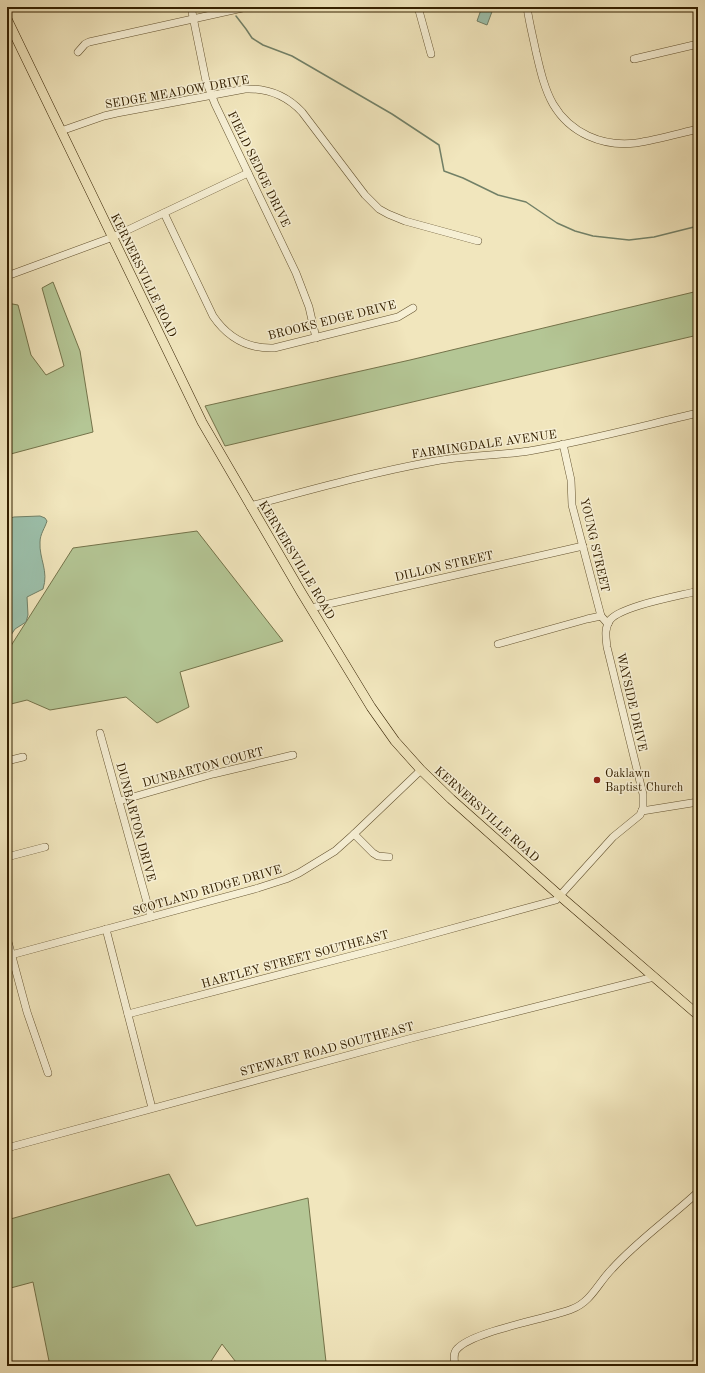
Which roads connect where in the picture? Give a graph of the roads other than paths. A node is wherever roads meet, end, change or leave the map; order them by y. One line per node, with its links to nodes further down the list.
1 (191, 7): 5 (street, FIELD SEDGE DRIVE)
2 (247, 7): 5 (street)
3 (418, 7): 9 (street)
4 (527, 7): 12 (street)
5 (194, 18): 8 (street); 11 (street, FIELD SEDGE DRIVE)
6 (7, 19): 13 (main road, KERNERSVILLE ROAD)
7 (698, 44): 10 (street)
8 (78, 52)
9 (431, 54)
10 (634, 59)
11 (212, 95): 13 (street, SEDGE MEADOW DRIVE); 14 (street, FIELD SEDGE DRIVE); 17 (street, SEDGE MEADOW DRIVE)
12 (698, 129)
13 (62, 131): 16 (main road, KERNERSVILLE ROAD)
14 (248, 173): 15 (street); 20 (street, FIELD SEDGE DRIVE)
15 (164, 213): 16 (street); 20 (street, BROOKS EDGE DRIVE)
16 (113, 237): 18 (street); 23 (main road, KERNERSVILLE ROAD)
17 (478, 241)
18 (7, 276)
19 (413, 308): 20 (street, BROOKS EDGE DRIVE)
20 (316, 338)
21 (698, 413): 22 (street, FARMINGDALE AVENUE)
22 (563, 444): 23 (street, FARMINGDALE AVENUE); 24 (street, YOUNG STREET)
23 (250, 506): 26 (main road, KERNERSVILLE ROAD)
24 (583, 546): 26 (street, DILLON STREET); 27 (street, YOUNG STREET)
25 (698, 591): 28 (street)
26 (311, 608): 34 (main road, KERNERSVILLE ROAD)
27 (601, 616): 28 (street, YOUNG STREET); 29 (street)
28 (608, 624): 37 (street, WAYSIDE DRIVE)
29 (498, 644)
30 (100, 733): 35 (street, DUNBARTON DRIVE)
31 (293, 755): 35 (street, DUNBARTON COURT)
32 (23, 757): 33 (street)
33 (7, 761)
34 (421, 770): 38 (street, SCOTLAND RIDGE DRIVE); 42 (main road, KERNERSVILLE ROAD)
35 (119, 801): 43 (street, DUNBARTON DRIVE)
36 (698, 802): 37 (street)
37 (642, 812): 42 (street)
38 (354, 834): 40 (street); 43 (street, SCOTLAND RIDGE DRIVE)
39 (45, 846): 41 (street)
40 (389, 857)
41 (7, 858)
42 (560, 896): 47 (main road, KERNERSVILLE ROAD); 48 (street, HARTLEY STREET SOUTHEAST)
43 (151, 917): 44 (street, SCOTLAND RIDGE DRIVE)
44 (106, 930): 46 (street, SCOTLAND RIDGE DRIVE); 48 (street)
45 (7, 938): 46 (street)
46 (11, 955): 50 (street)
47 (654, 977): 49 (main road, KERNERSVILLE ROAD); 51 (street, STEWART ROAD SOUTHEAST)
48 (128, 1014): 51 (street)
49 (698, 1015)
50 (48, 1073)
51 (152, 1108): 52 (street, STEWART ROAD SOUTHEAST)
52 (7, 1148)
53 (698, 1192): 54 (street)
54 (455, 1366)

